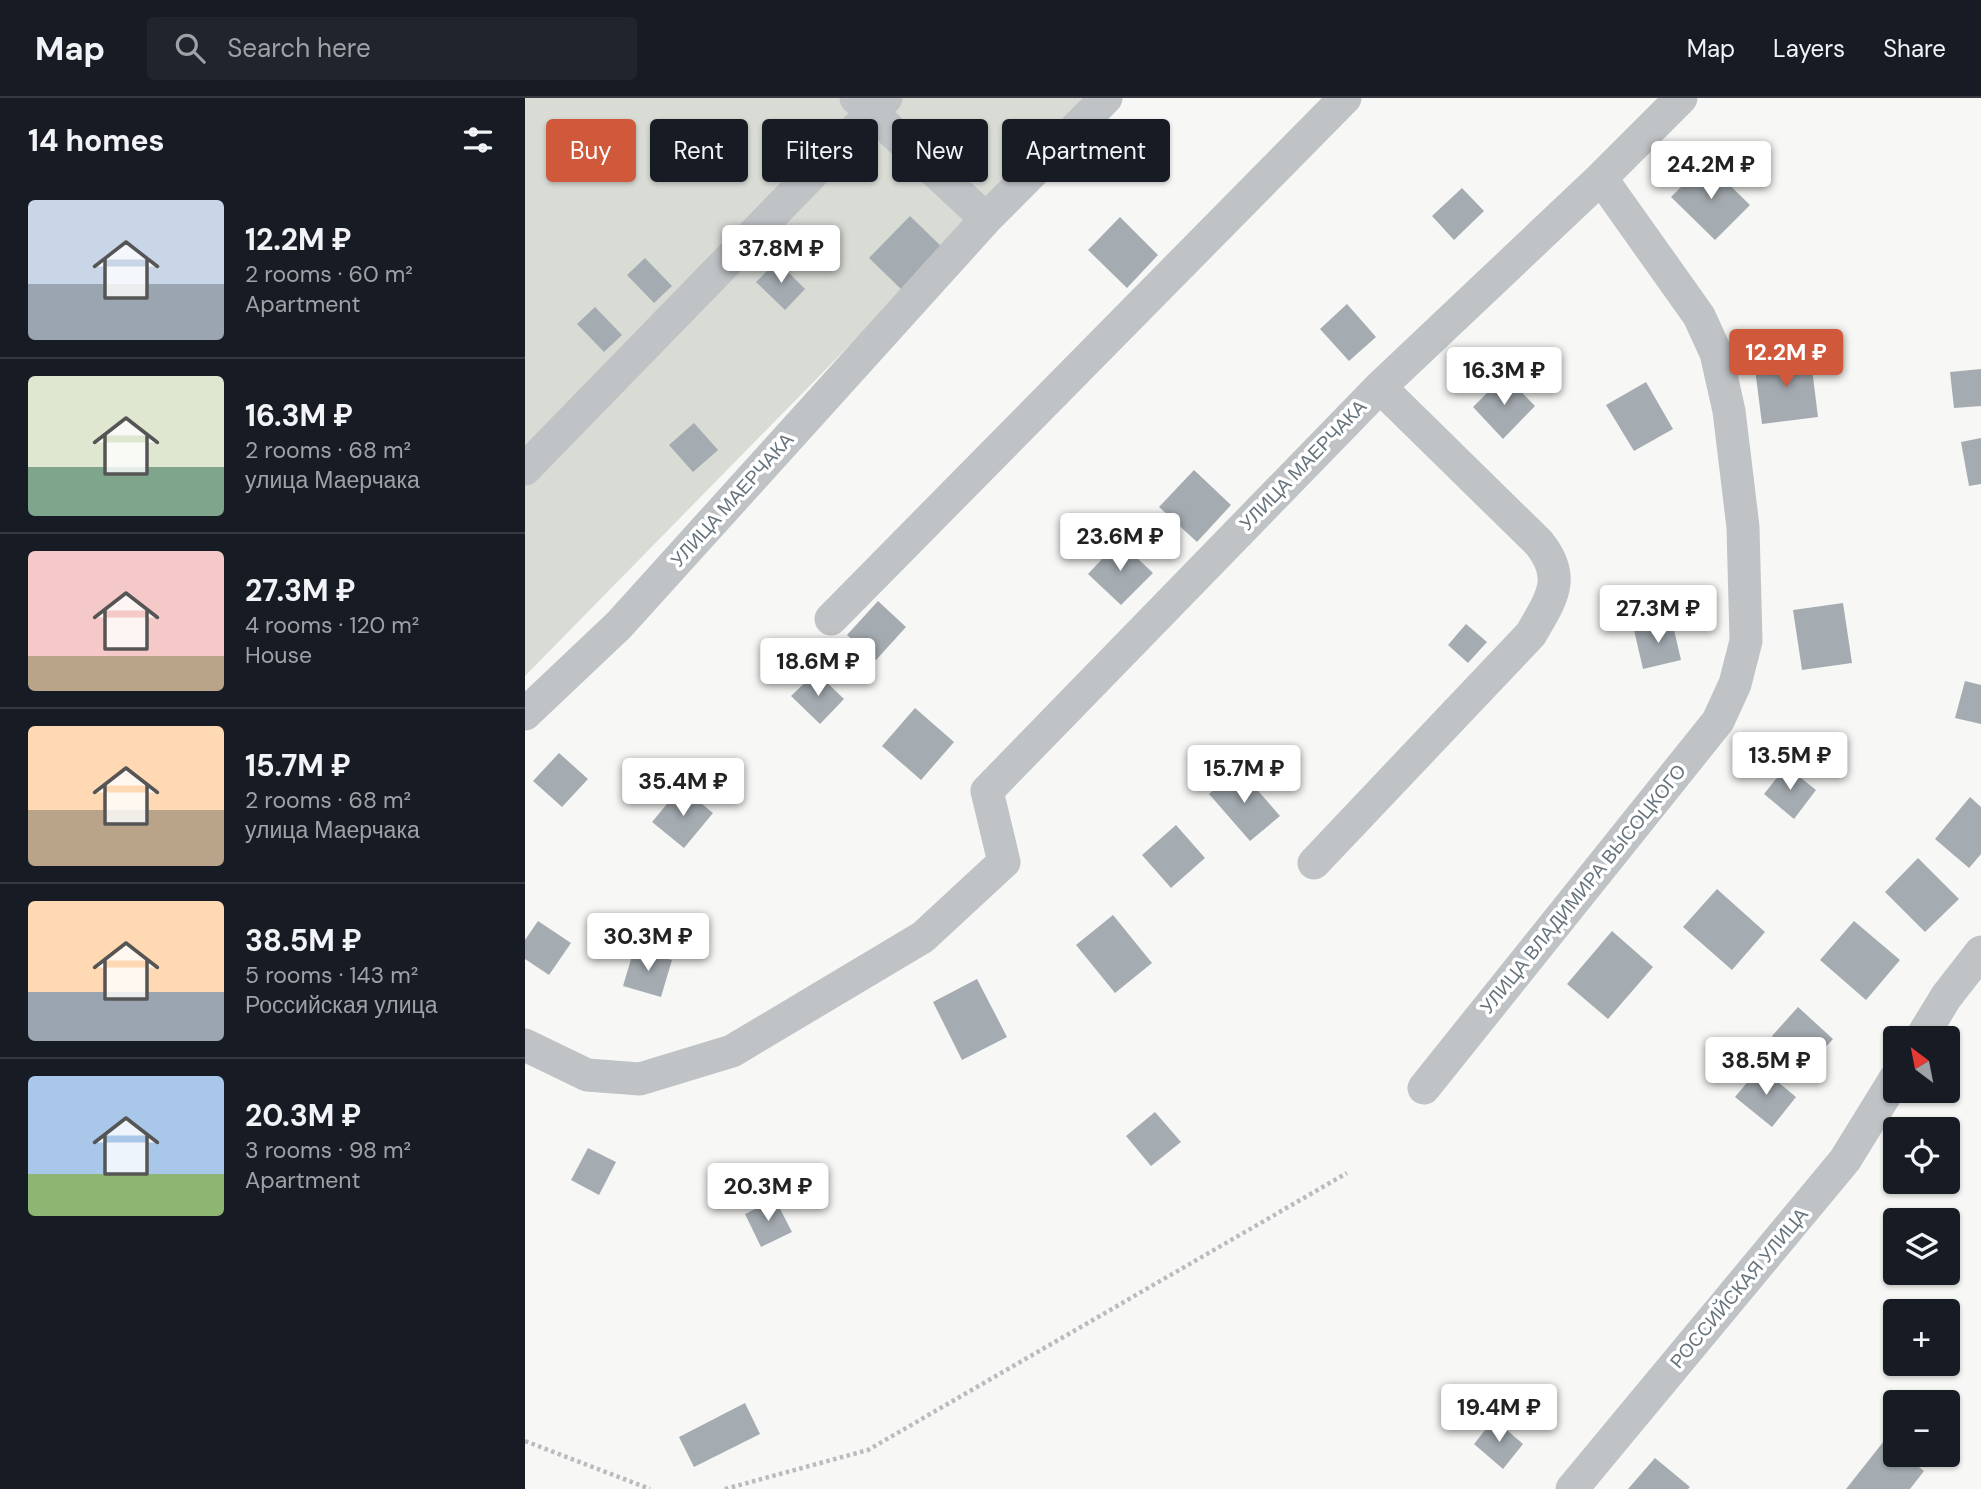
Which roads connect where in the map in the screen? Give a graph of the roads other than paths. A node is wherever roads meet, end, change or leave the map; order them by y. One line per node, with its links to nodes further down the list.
1 (1105, 98): 6 (street, УЛИЦА МАЕРЧАКА)
2 (1345, 98): 9 (street)
3 (1681, 98): 5 (street, УЛИЦА МАЕРЧАКА)
4 (871, 103): 6 (street); 8 (street)
5 (1601, 178): 7 (street, УЛИЦА МАЕРЧАКА); 15 (street, УЛИЦА ВЛАДИМИРА ВЫСОЦКОГО)
6 (986, 219): 10 (street, УЛИЦА МАЕРЧАКА)
7 (1380, 387): 11 (street); 14 (street, УЛИЦА МАЕРЧАКА)
8 (525, 469)
9 (831, 619)
10 (525, 714)
11 (1314, 863)
12 (1981, 951): 13 (street)
13 (1928, 1026)
14 (525, 1045)
15 (1424, 1088)
16 (1883, 1098): 17 (street, РОССИЙСКАЯ УЛИЦА)
17 (1571, 1489)

